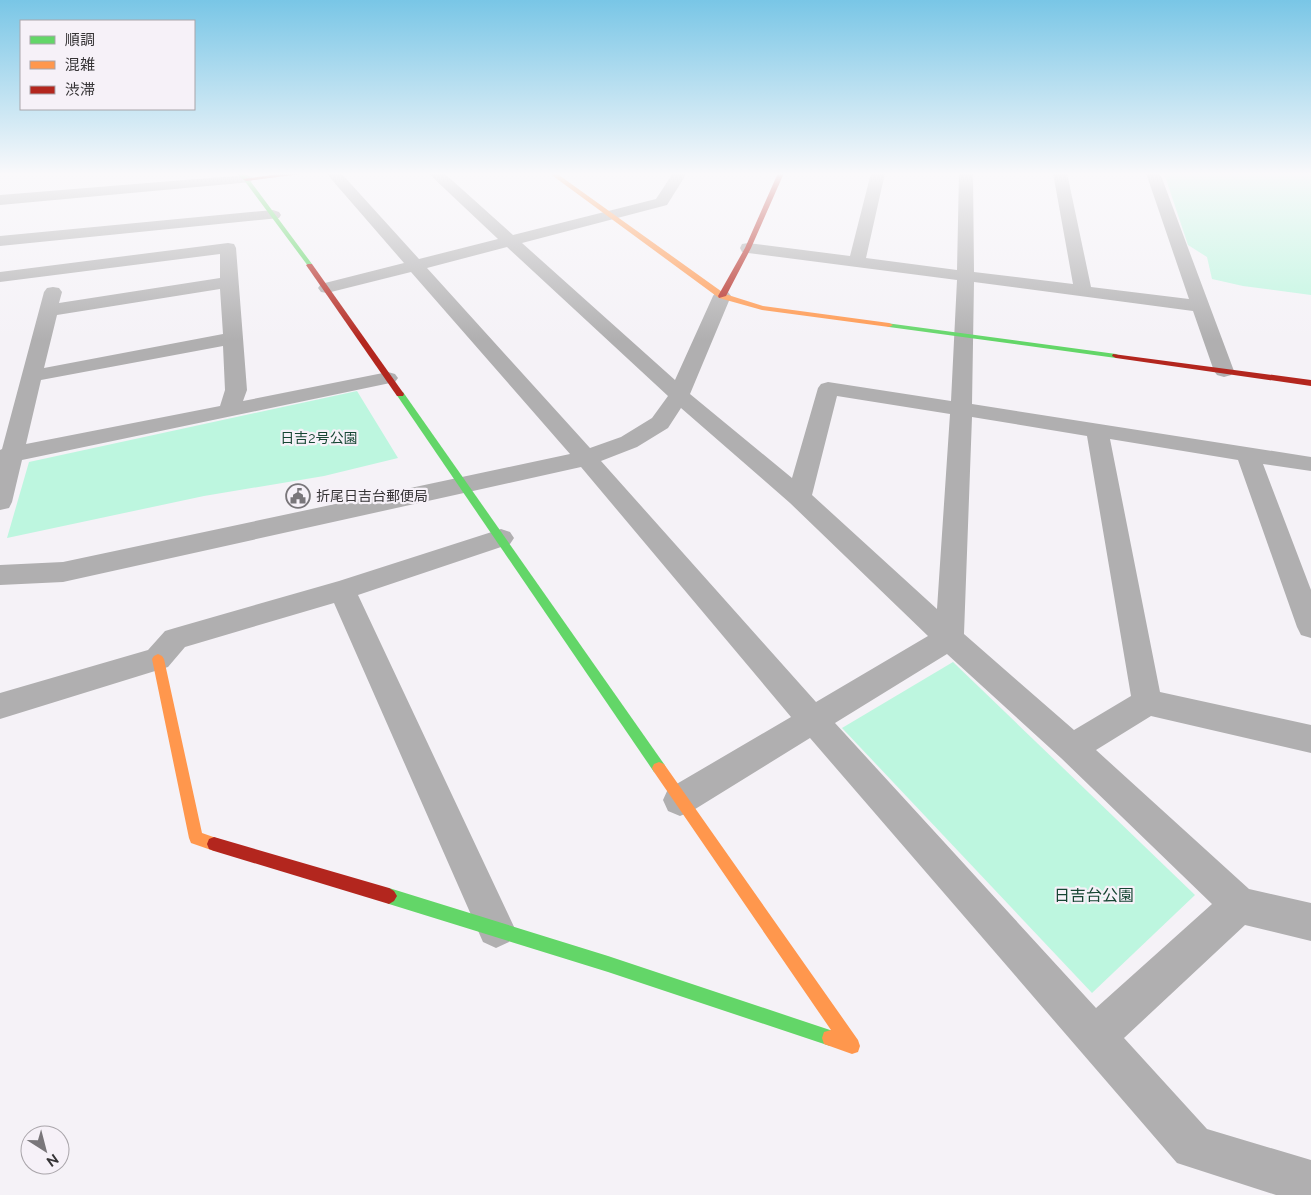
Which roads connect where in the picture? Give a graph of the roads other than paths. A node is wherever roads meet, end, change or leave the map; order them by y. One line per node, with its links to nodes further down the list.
1 (128, 229): 12 (street)
2 (282, 229): 21 (street)
3 (383, 229): 16 (street)
4 (495, 229): 13 (street)
5 (558, 229): 13 (street)
6 (629, 229): 23 (street)
7 (756, 229): 14 (street)
8 (865, 229): 15 (street)
9 (965, 229): 18 (street)
10 (1071, 229): 22 (street)
11 (1173, 229): 24 (street)
12 (0, 241)
13 (508, 241): 16 (street); 32 (street)
14 (748, 248): 15 (street); 23 (street)
15 (857, 262): 18 (street)
16 (416, 266): 21 (street); 38 (street)
17 (58, 270): 19 (street); 20 (street); 25 (street)
18 (965, 276): 22 (street); 26 (street)
19 (0, 277)
20 (229, 282): 25 (street); 27 (street)
21 (327, 288): 30 (street)
22 (1083, 290): 24 (street)
23 (722, 296): 26 (street); 32 (street)
24 (1200, 306): 28 (street)
25 (50, 310): 29 (street)
26 (965, 335): 28 (street); 33 (street)
27 (233, 338): 29 (street); 34 (street)
28 (1224, 371): 31 (street)
29 (32, 376): 37 (street)
30 (388, 378): 34 (street); 40 (street)
31 (1311, 383)
32 (679, 394): 38 (street); 41 (street)
33 (961, 409): 35 (street); 41 (street); 47 (street)
34 (229, 410): 37 (street)
35 (1097, 430): 36 (street); 49 (street)
36 (1247, 453): 39 (street); 46 (street)
37 (6, 456): 42 (street)
38 (586, 458): 40 (street); 51 (street)
39 (1311, 464)
40 (462, 485): 43 (street); 44 (street)
41 (799, 497): 47 (street)
42 (0, 502)
43 (501, 538): 45 (street); 54 (street)
44 (0, 575)
45 (342, 590): 48 (street); 57 (street)
46 (1311, 627)
47 (949, 638): 51 (street); 53 (street)
48 (158, 659): 50 (street); 57 (street)
49 (1147, 702): 52 (street); 53 (street)
50 (5, 709)
51 (813, 720): 54 (street); 58 (street)
52 (1311, 739)
53 (1072, 748): 55 (street)
54 (680, 800): 57 (street)
55 (1239, 905): 56 (street); 58 (street)
56 (1311, 922)
57 (496, 929)
58 (1096, 1036): 59 (street)
59 (1311, 1183)

